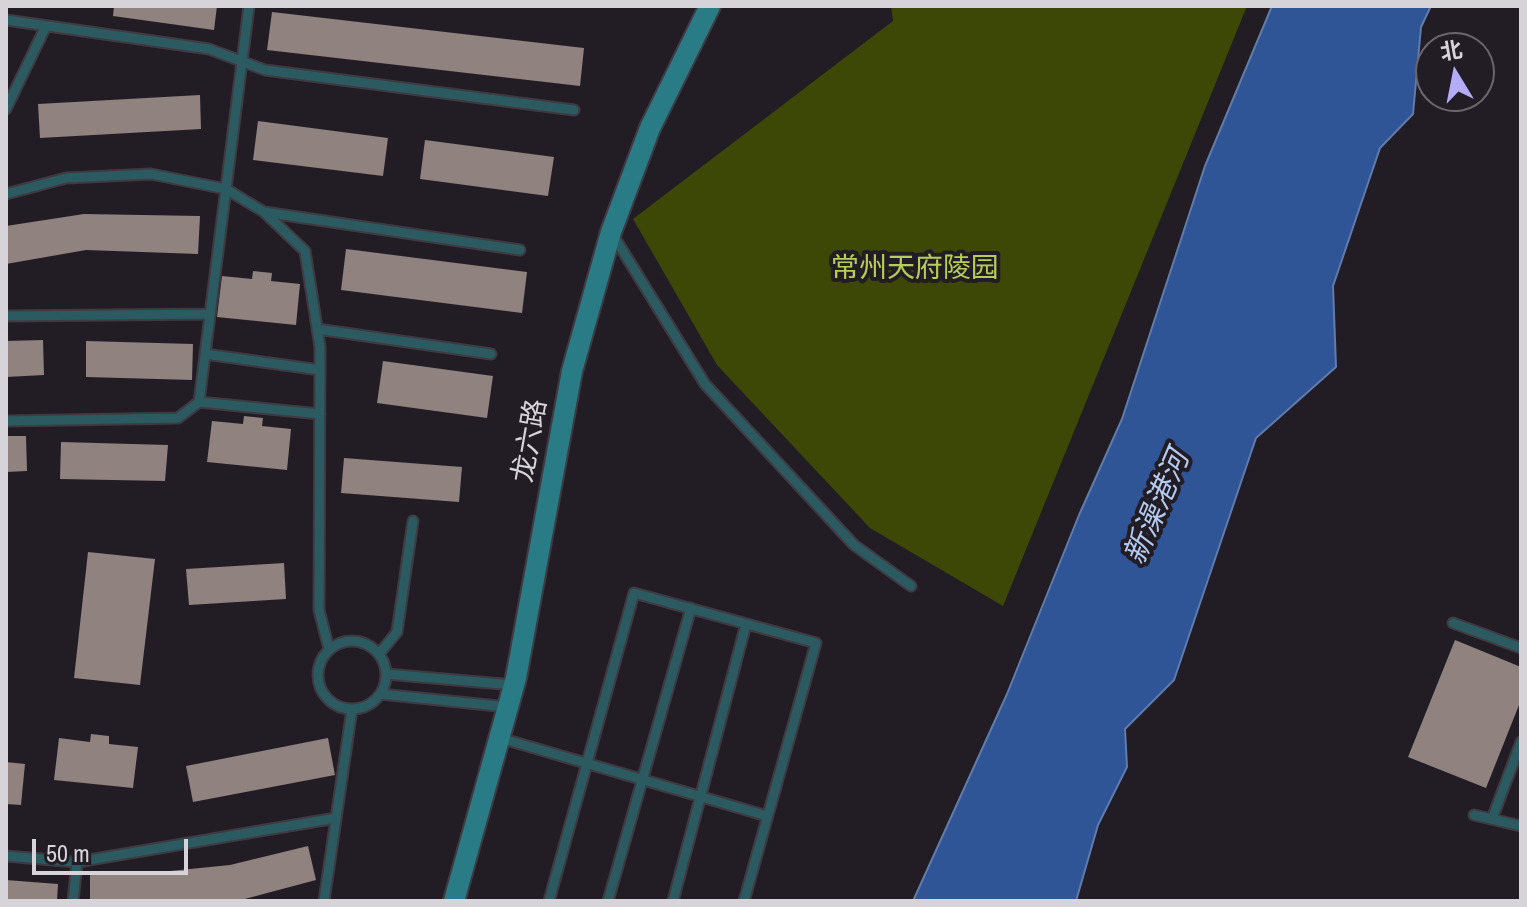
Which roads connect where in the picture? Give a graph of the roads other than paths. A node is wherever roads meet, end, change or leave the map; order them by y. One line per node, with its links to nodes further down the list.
1 (249, 6): 5 (lane)
2 (710, 6): 11 (street, 龙六路)
3 (6, 20): 4 (lane)
4 (46, 26): 5 (lane); 6 (lane)
5 (242, 61): 7 (lane); 8 (lane)
6 (6, 109)
7 (574, 110)
8 (226, 189): 9 (lane); 10 (lane); 13 (lane)
9 (6, 194)
10 (264, 212): 12 (lane); 15 (lane)
11 (611, 232): 23 (lane); 31 (street, 龙六路)
12 (520, 250)
13 (210, 314): 14 (lane); 16 (lane)
14 (6, 316)
15 (317, 329): 17 (lane); 18 (lane)
16 (205, 354): 18 (lane); 19 (lane)
17 (491, 354)
18 (320, 370): 20 (lane)
19 (199, 402): 20 (lane); 21 (lane)
20 (320, 414): 28 (lane)
21 (6, 421)
22 (413, 521): 29 (lane)
23 (911, 586)
24 (691, 608): 26 (lane); 37 (lane); 38 (lane)
25 (1453, 623): 27 (lane)
26 (746, 624): 39 (lane); 41 (lane)
27 (1521, 648)
28 (329, 649): 29 (lane); 34 (lane)
29 (379, 654): 30 (lane)
30 (386, 674): 31 (lane); 32 (lane)
31 (514, 685): 33 (street, 龙六路)
32 (380, 694): 33 (lane); 34 (lane)
33 (508, 707): 35 (street, 龙六路)
34 (352, 709): 42 (lane)
35 (500, 738): 37 (lane); 49 (street, 龙六路)
36 (1521, 742): 43 (lane)
37 (587, 763): 38 (lane); 50 (lane)
38 (643, 779): 39 (lane); 51 (lane)
39 (700, 797): 41 (lane); 52 (lane)
40 (1474, 815): 43 (lane)
41 (767, 816): 53 (lane)
42 (336, 818): 46 (lane); 48 (lane)
43 (1492, 819): 44 (lane)
44 (1521, 826)
45 (6, 856): 46 (lane)
46 (77, 862): 47 (lane)
47 (73, 901)
48 (324, 901)
49 (454, 901)
50 (549, 901)
51 (608, 901)
52 (673, 901)
53 (744, 901)

